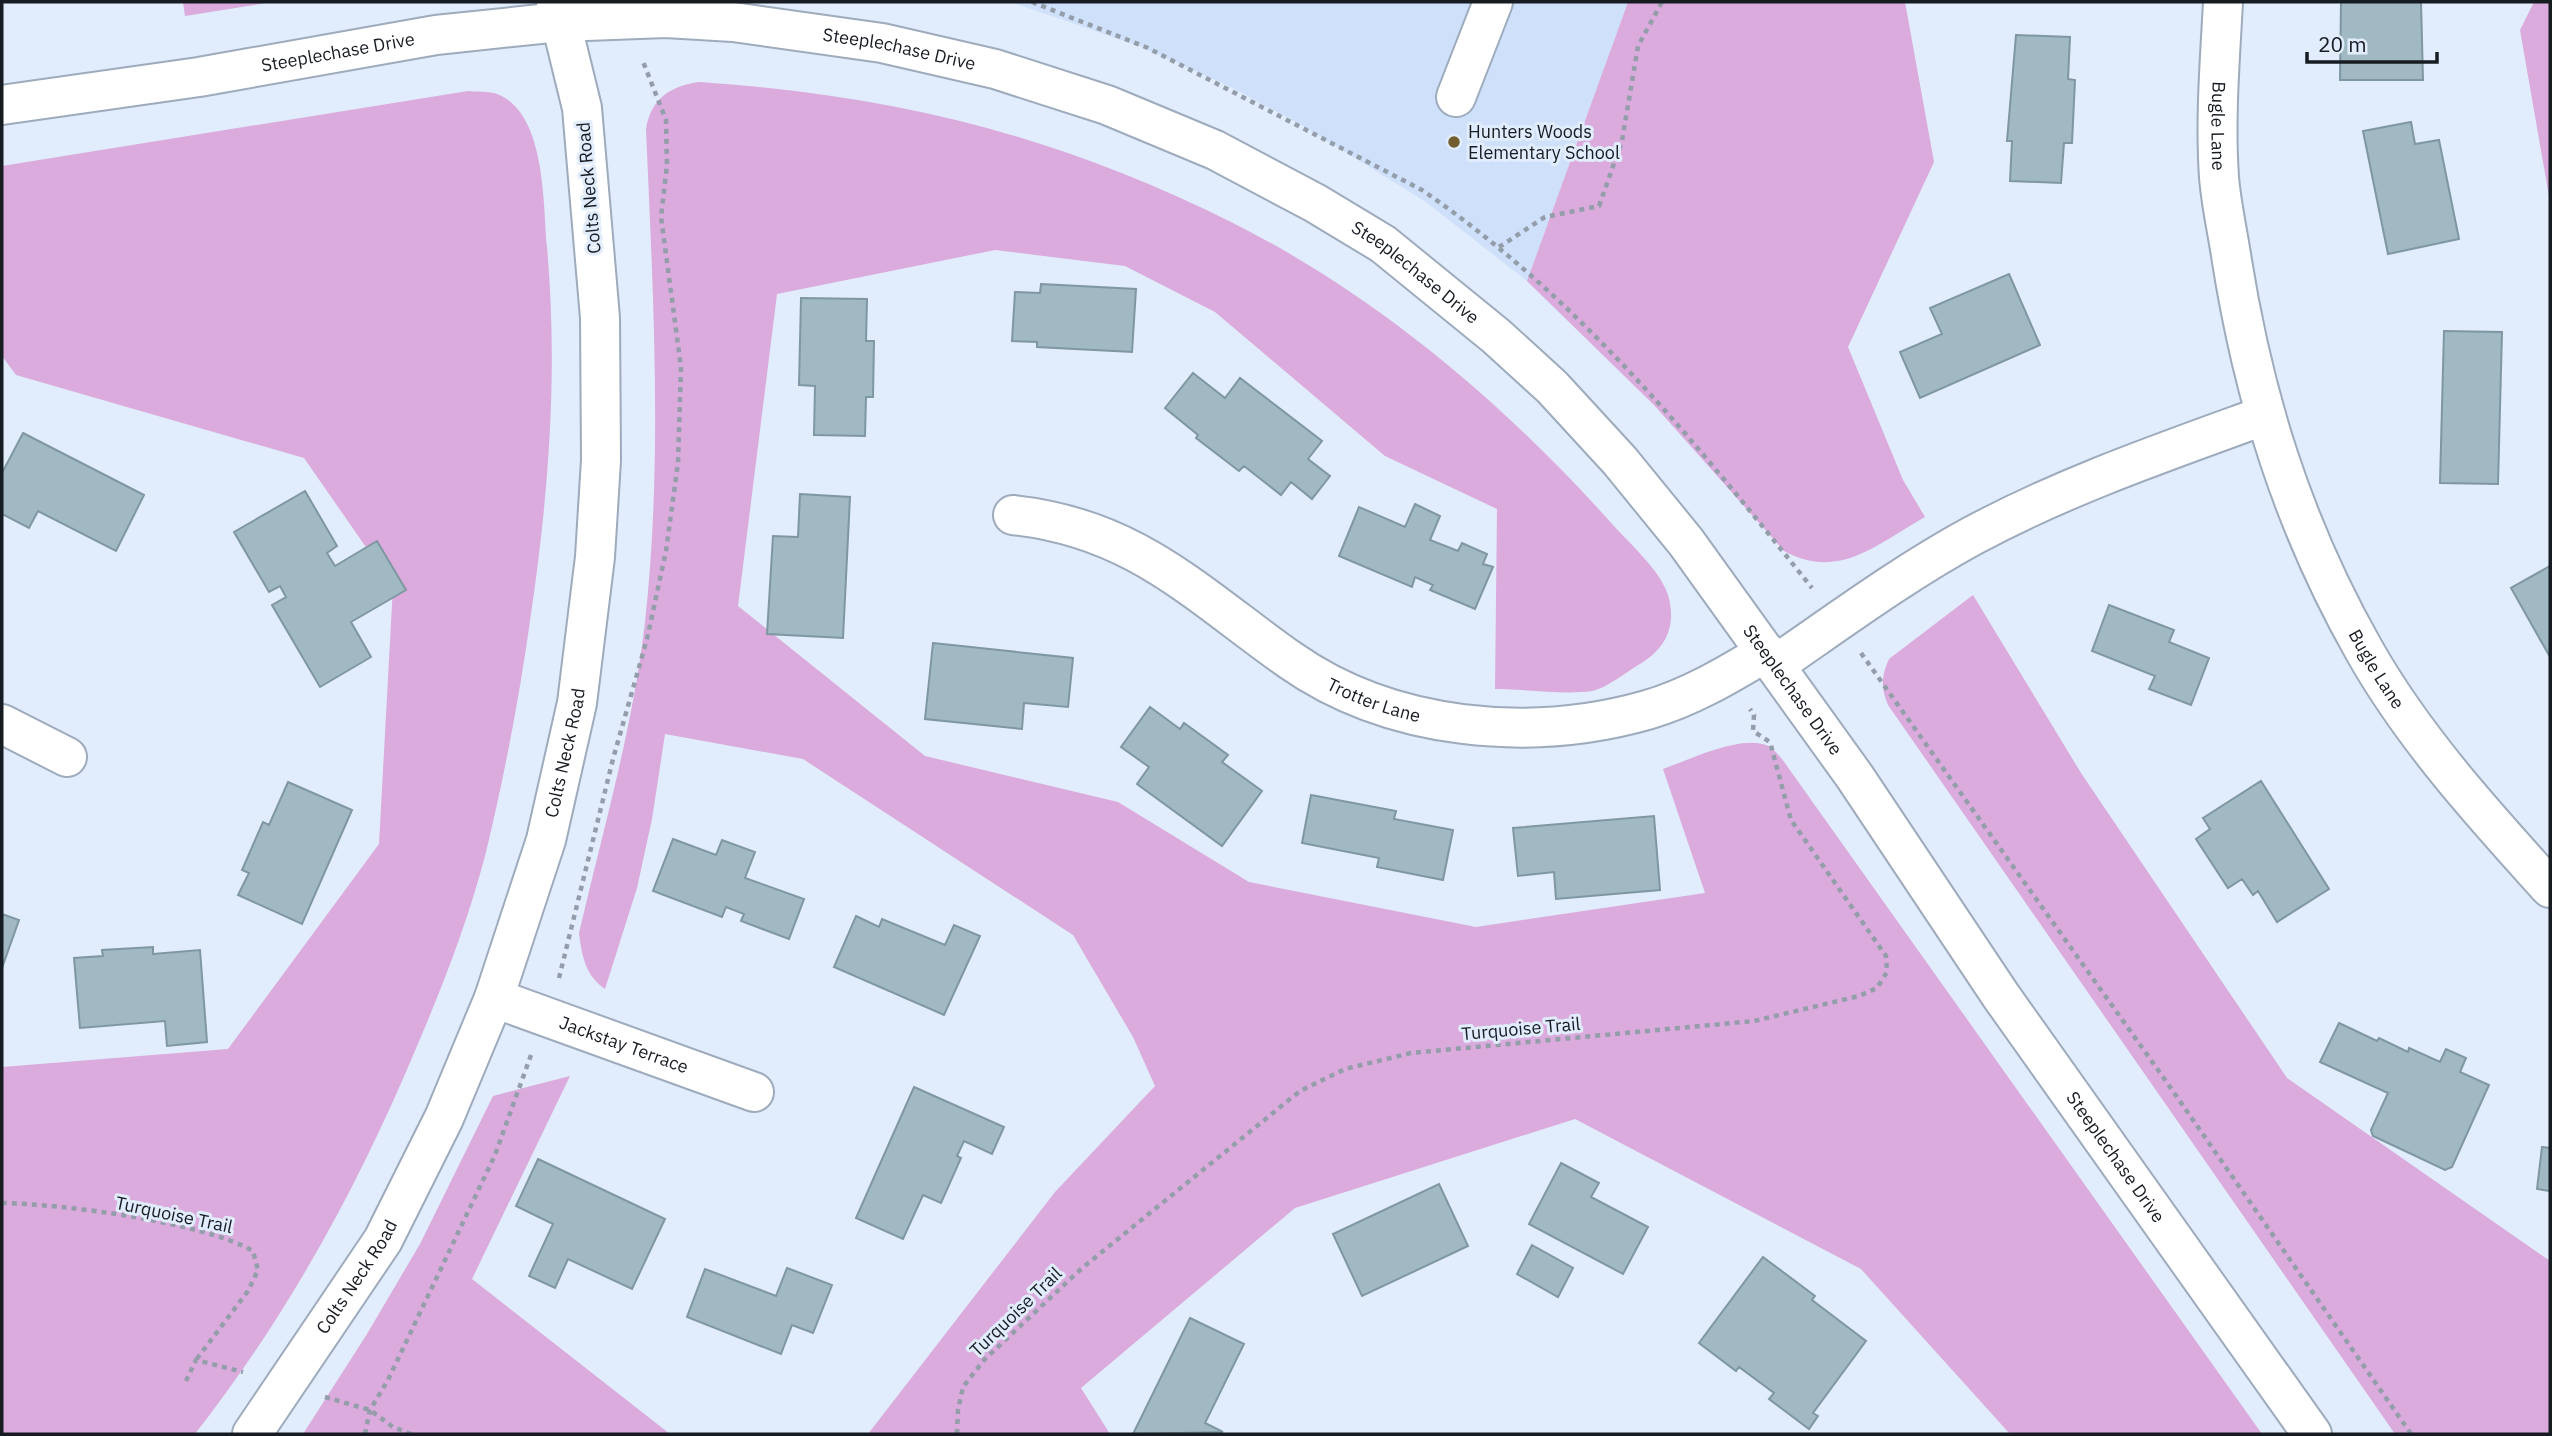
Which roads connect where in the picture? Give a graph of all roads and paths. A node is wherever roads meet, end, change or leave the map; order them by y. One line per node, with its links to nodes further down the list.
1 (1493, 2): 5 (street)
2 (1662, 2): 7 (path)
3 (2223, 2): 8 (street, Bugle Lane)
4 (558, 12): 6 (street, Steeplechase Drive); 11 (street, Steeplechase Drive); 16 (street, Colts Neck Road)
5 (1456, 97)
6 (2, 105)
7 (1499, 247)
8 (2263, 416): 10 (street); 15 (street, Bugle Lane)
9 (1013, 515): 12 (street, Trotter Lane)
10 (1839, 622): 11 (street); 23 (path)
11 (1770, 658): 12 (street, Trotter Lane); 22 (street, Steeplechase Drive)
12 (1729, 674): 21 (path, Turquoise Trail)
13 (2, 724): 14 (street)
14 (67, 757)
15 (2550, 888)
16 (494, 998): 17 (street, Jackstay Terrace); 20 (street, Colts Neck Road)
17 (754, 1092)
18 (2, 1203): 19 (path, Turquoise Trail)
19 (196, 1360)
20 (252, 1434)
21 (957, 1434)
22 (2312, 1434)
23 (2411, 1434)

